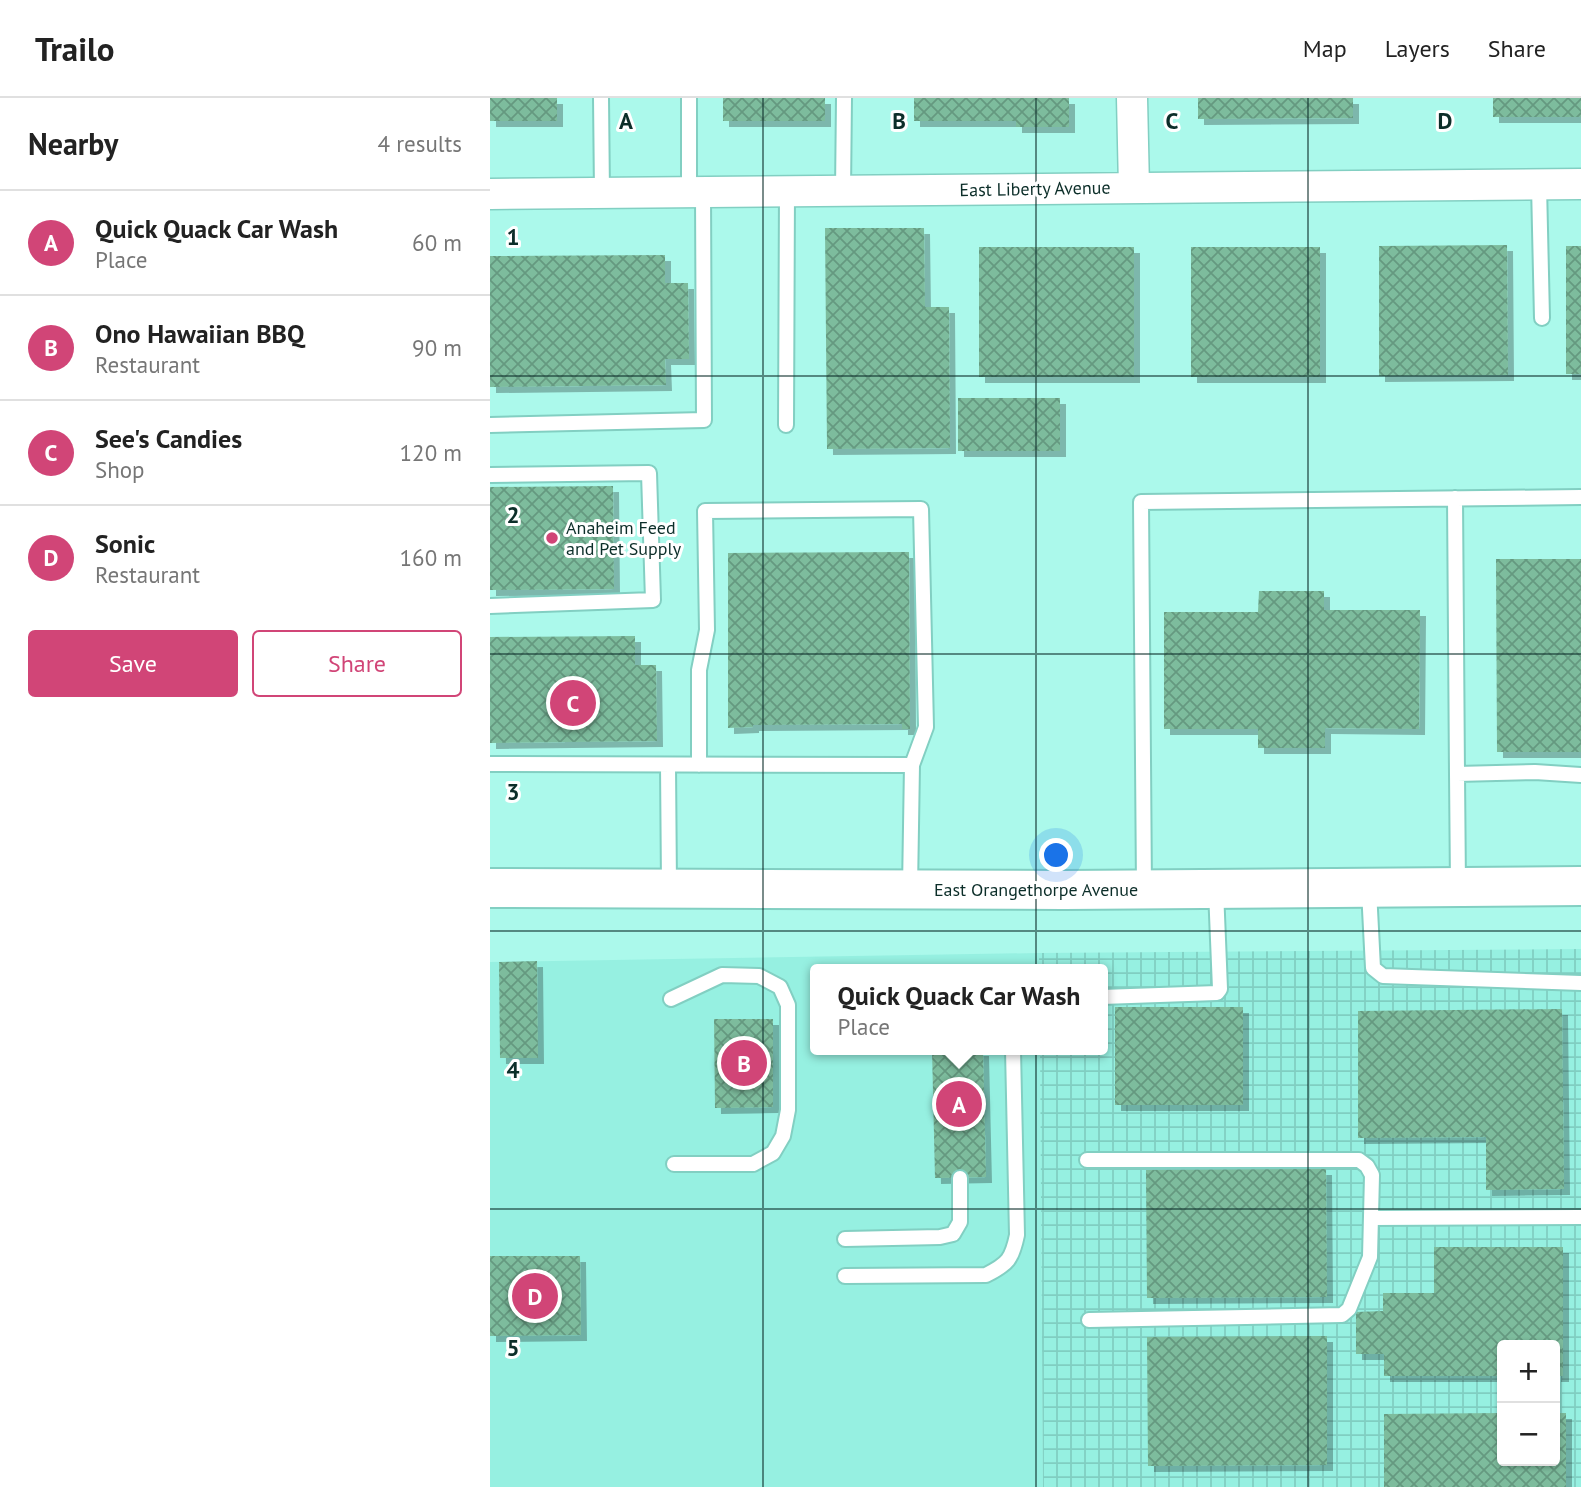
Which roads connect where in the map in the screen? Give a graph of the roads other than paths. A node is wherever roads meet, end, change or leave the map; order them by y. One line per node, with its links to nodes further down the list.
1 (601, 98): 11 (lane)
2 (689, 98): 10 (lane)
3 (844, 98): 9 (lane)
4 (1132, 98): 7 (street)
5 (1581, 184): 6 (street, East Liberty Avenue)
6 (1539, 185): 7 (street, East Liberty Avenue); 13 (lane)
7 (1134, 188): 9 (street, East Liberty Avenue)
8 (788, 191): 9 (street, East Liberty Avenue); 10 (street, East Liberty Avenue); 15 (lane)
9 (843, 191)
10 (696, 192): 11 (street, East Liberty Avenue); 14 (lane)
11 (602, 193): 12 (street, East Liberty Avenue)
12 (490, 194)
13 (1542, 318)
14 (490, 425)
15 (786, 425)
16 (490, 475): 19 (lane)
17 (1581, 497): 18 (lane)
18 (1455, 498): 24 (lane); 31 (lane)
19 (490, 606)
20 (490, 764): 21 (lane)
21 (668, 765): 22 (lane); 30 (lane)
22 (699, 765): 23 (lane); 23 (lane)
23 (912, 765): 33 (lane)
24 (1457, 774): 25 (lane); 27 (lane)
25 (1581, 775)
26 (1581, 886): 27 (main road, East Orangethorpe Avenue)
27 (1458, 887): 29 (main road, East Orangethorpe Avenue)
28 (490, 888): 30 (main road, East Orangethorpe Avenue)
29 (1369, 888): 32 (main road, East Orangethorpe Avenue); 34 (lane)
30 (669, 889): 33 (main road, East Orangethorpe Avenue)
31 (1144, 889): 32 (main road, East Orangethorpe Avenue); 33 (main road, East Orangethorpe Avenue)
32 (1216, 889): 35 (lane)
33 (909, 890)
34 (1581, 982)
35 (1108, 997)
36 (671, 999): 39 (lane)
37 (1013, 1055): 44 (lane)
38 (1087, 1160): 42 (lane)
39 (674, 1164)
40 (960, 1178): 43 (lane)
41 (1581, 1217): 42 (lane)
42 (1371, 1218): 45 (lane)
43 (845, 1239)
44 (845, 1276)
45 (1088, 1320)

